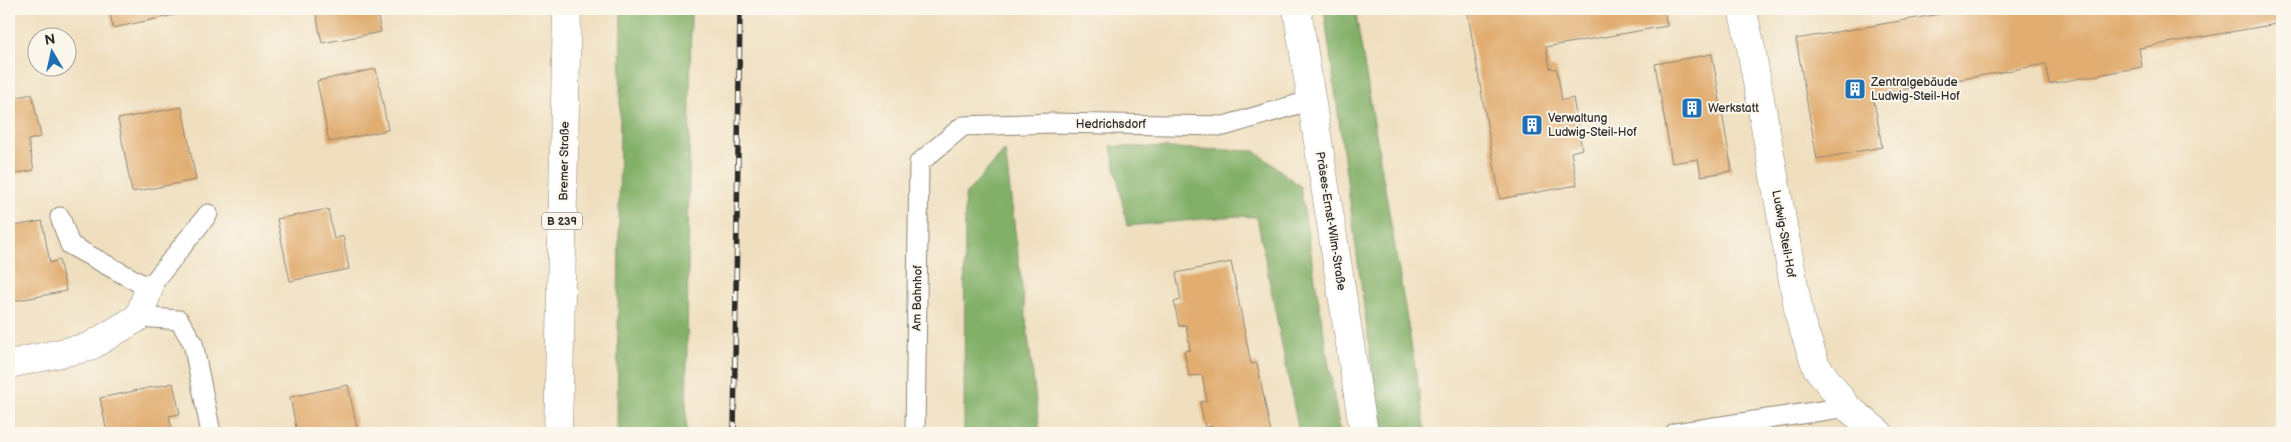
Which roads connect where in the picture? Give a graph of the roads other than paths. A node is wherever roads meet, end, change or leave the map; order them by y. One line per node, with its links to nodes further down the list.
1 (567, 9): 13 (street, Bremer Straße / B 239)
2 (1297, 9): 4 (street, Präses-Ernst-Wilm-Straße)
3 (1742, 9): 11 (street, Ludwig-Steil-Hof)
4 (1312, 100): 5 (lane, Hedrichsdorf); 15 (street, Präses-Ernst-Wilm-Straße)
5 (919, 163): 14 (lane, Am Bahnhof)
6 (208, 214): 8 (lane)
7 (60, 217): 8 (lane)
8 (149, 288): 9 (street)
9 (138, 317): 10 (street); 12 (lane)
10 (9, 364)
11 (1847, 407): 16 (lane); 17 (street, Ludwig-Steil-Hof)
12 (211, 433)
13 (558, 433)
14 (916, 433)
15 (1364, 433)
16 (1675, 433)
17 (1878, 433)

